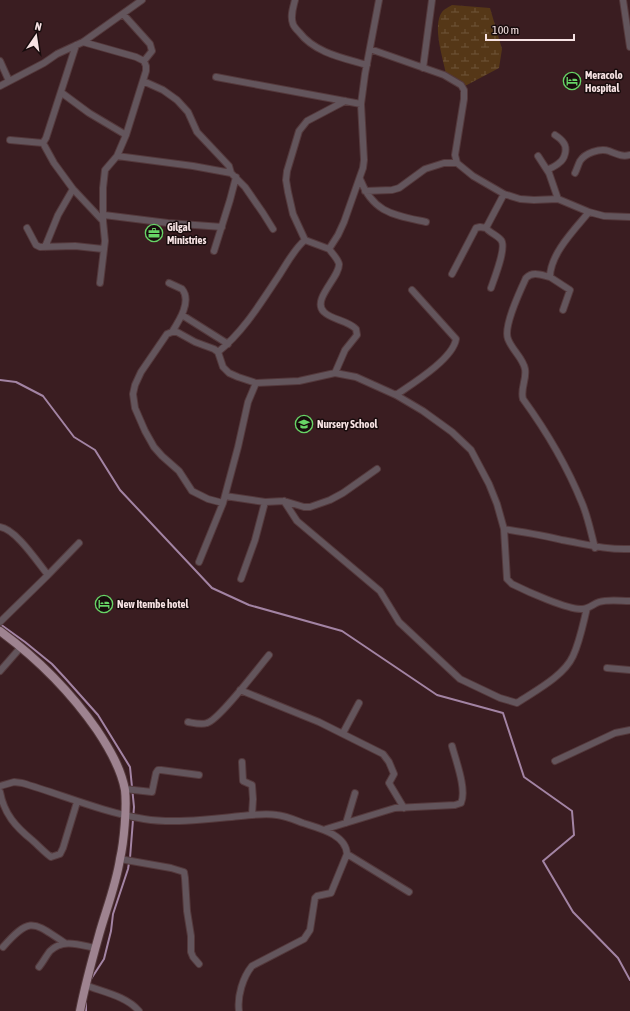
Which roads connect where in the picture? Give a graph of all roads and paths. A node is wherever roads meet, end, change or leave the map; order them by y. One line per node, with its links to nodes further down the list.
1 (142, 0): 6 (street)
2 (294, 0): 13 (street)
3 (379, 0): 10 (street)
4 (432, 0): 14 (street)
5 (623, 0): 9 (street)
6 (123, 14): 7 (street); 12 (street)
7 (83, 42): 8 (street); 12 (street)
8 (76, 45): 16 (street); 19 (street)
9 (630, 47)
10 (370, 49): 13 (street); 14 (street)
11 (0, 61): 16 (street)
12 (144, 61): 17 (street)
13 (366, 65): 21 (street)
14 (424, 68): 29 (street)
15 (216, 77): 20 (street)
16 (9, 81): 18 (street)
17 (143, 81): 22 (street); 32 (street)
18 (0, 86)
19 (62, 93): 22 (street); 25 (street)
20 (345, 101): 21 (street); 46 (street)
21 (361, 104): 33 (street)
22 (126, 134): 27 (street)
23 (556, 135): 30 (street)
24 (10, 140): 25 (street)
25 (43, 143): 34 (street)
26 (630, 155): 31 (street)
27 (117, 156): 32 (street); 39 (street)
28 (538, 156): 30 (street)
29 (457, 163): 35 (street); 36 (street)
30 (547, 170): 37 (street)
31 (575, 173)
32 (233, 175): 43 (street); 45 (street)
33 (360, 179): 35 (street); 48 (street)
34 (73, 189): 39 (street); 47 (street)
35 (364, 191): 41 (street)
36 (504, 194): 37 (street); 44 (street)
37 (558, 199): 38 (street)
38 (589, 212): 40 (street); 52 (street)
39 (104, 218): 43 (street); 49 (street)
40 (630, 218)
41 (426, 222)
42 (27, 228): 47 (street)
43 (222, 228): 50 (street)
44 (486, 228): 51 (street); 55 (street)
45 (273, 229)
46 (306, 240): 48 (street); 60 (street)
47 (45, 247): 49 (street)
48 (329, 248): 62 (street)
49 (104, 249): 53 (street)
50 (214, 251)
51 (452, 274)
52 (550, 277): 57 (street); 73 (street)
53 (100, 283)
54 (169, 283): 58 (street)
55 (491, 288)
56 (412, 290): 64 (street)
57 (562, 310)
58 (182, 316): 59 (street); 60 (street)
59 (172, 332): 61 (street); 69 (street)
60 (228, 344): 61 (street)
61 (218, 352): 63 (street)
62 (335, 373): 63 (street); 64 (street)
63 (256, 383): 66 (street)
64 (396, 395): 71 (street)
65 (377, 469): 67 (street)
66 (225, 496): 68 (street); 69 (street)
67 (284, 501): 68 (street); 79 (street)
68 (265, 502): 77 (street)
69 (223, 503): 75 (street)
70 (0, 528): 76 (street)
71 (504, 529): 73 (street); 79 (street)
72 (79, 543): 76 (street)
73 (595, 548): 74 (street)
74 (630, 549)
75 (199, 562)
76 (48, 575): 80 (street)
77 (241, 579)
78 (630, 601): 79 (street)
79 (587, 608)
80 (0, 622)
81 (0, 630): 82 (main road)
82 (21, 647): 86 (street); 97 (main road)
83 (269, 655): 87 (street)
84 (607, 668): 85 (street)
85 (630, 670)
86 (0, 671)
87 (240, 690): 89 (street); 91 (street)
88 (359, 703): 91 (street)
89 (188, 722)
90 (630, 730): 93 (street)
91 (343, 733): 101 (street)
92 (452, 746): 101 (street)
93 (555, 761)
94 (242, 762): 103 (street)
95 (198, 775): 97 (street)
96 (0, 786): 100 (street)
97 (125, 789): 102 (main road)
98 (0, 792): 100 (street)
99 (355, 793): 104 (street)
100 (77, 802): 102 (street)
101 (404, 808): 104 (street)
102 (124, 815): 103 (street); 107 (main road)
103 (252, 815): 105 (street)
104 (346, 823): 105 (street)
105 (326, 829): 106 (street)
106 (347, 854): 108 (street); 117 (street)
107 (120, 859): 111 (main road); 112 (street)
108 (409, 892)
109 (65, 943): 110 (street); 111 (street); 113 (street)
110 (3, 947)
111 (95, 948): 114 (main road)
112 (199, 964)
113 (39, 967)
114 (85, 985): 115 (main road); 116 (street)
115 (80, 1011)
116 (139, 1011)
117 (239, 1011)

